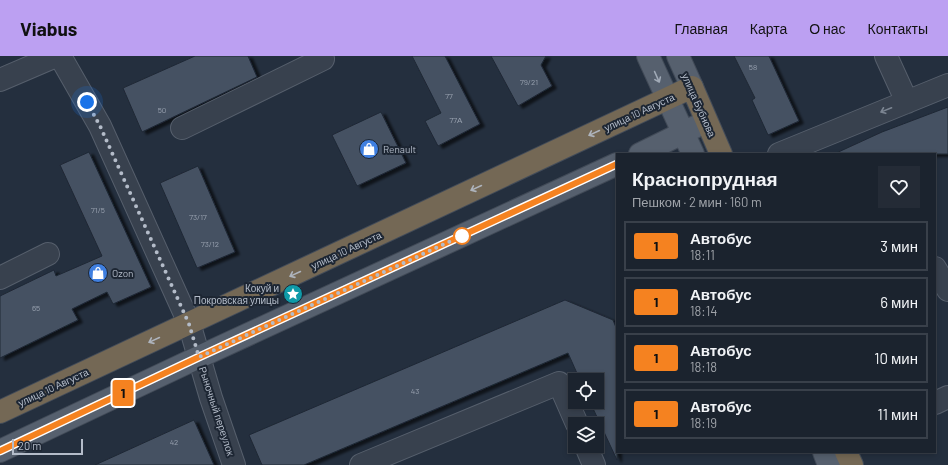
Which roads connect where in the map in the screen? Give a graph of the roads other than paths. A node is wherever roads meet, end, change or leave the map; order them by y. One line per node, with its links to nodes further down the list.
1 (321, 56): 12 (street)
2 (648, 56): 9 (main road, one-way to 9)
3 (678, 56): 8 (main road, улица Бубнова)
4 (886, 56): 10 (street)
5 (52, 57): 6 (street); 23 (street, Рыночный переулок)
6 (0, 80)
7 (948, 85): 10 (street)
8 (692, 87): 9 (highway, улица 10 Августа); 11 (highway, улица Бубнова)
9 (667, 99): 13 (main road); 23 (highway, улица 10 Августа, one-way to 23)
10 (907, 102): 17 (street, one-way to 17)
11 (707, 121): 13 (main road); 16 (highway, улица Бубнова)
12 (182, 128)
13 (682, 133): 14 (main road); 15 (main road)
14 (642, 153)
15 (692, 153)
16 (721, 153)
17 (781, 153)
18 (616, 164): 24 (main road)
19 (48, 254): 21 (street)
20 (936, 270): 22 (street)
21 (0, 278)
22 (948, 290)
23 (189, 324): 24 (street, Рыночный переулок); 27 (highway, улица 10 Августа, one-way to 27)
24 (199, 357): 29 (main road); 33 (street, Рыночный переулок)
25 (948, 397): 26 (street)
26 (936, 403)
27 (0, 412)
28 (574, 417): 34 (street)
29 (0, 451)
30 (589, 453): 35 (street)
31 (824, 453): 36 (main road)
32 (846, 453): 37 (highway)
33 (234, 465)
34 (361, 465)
35 (594, 465)
36 (829, 465)
37 (852, 465)

